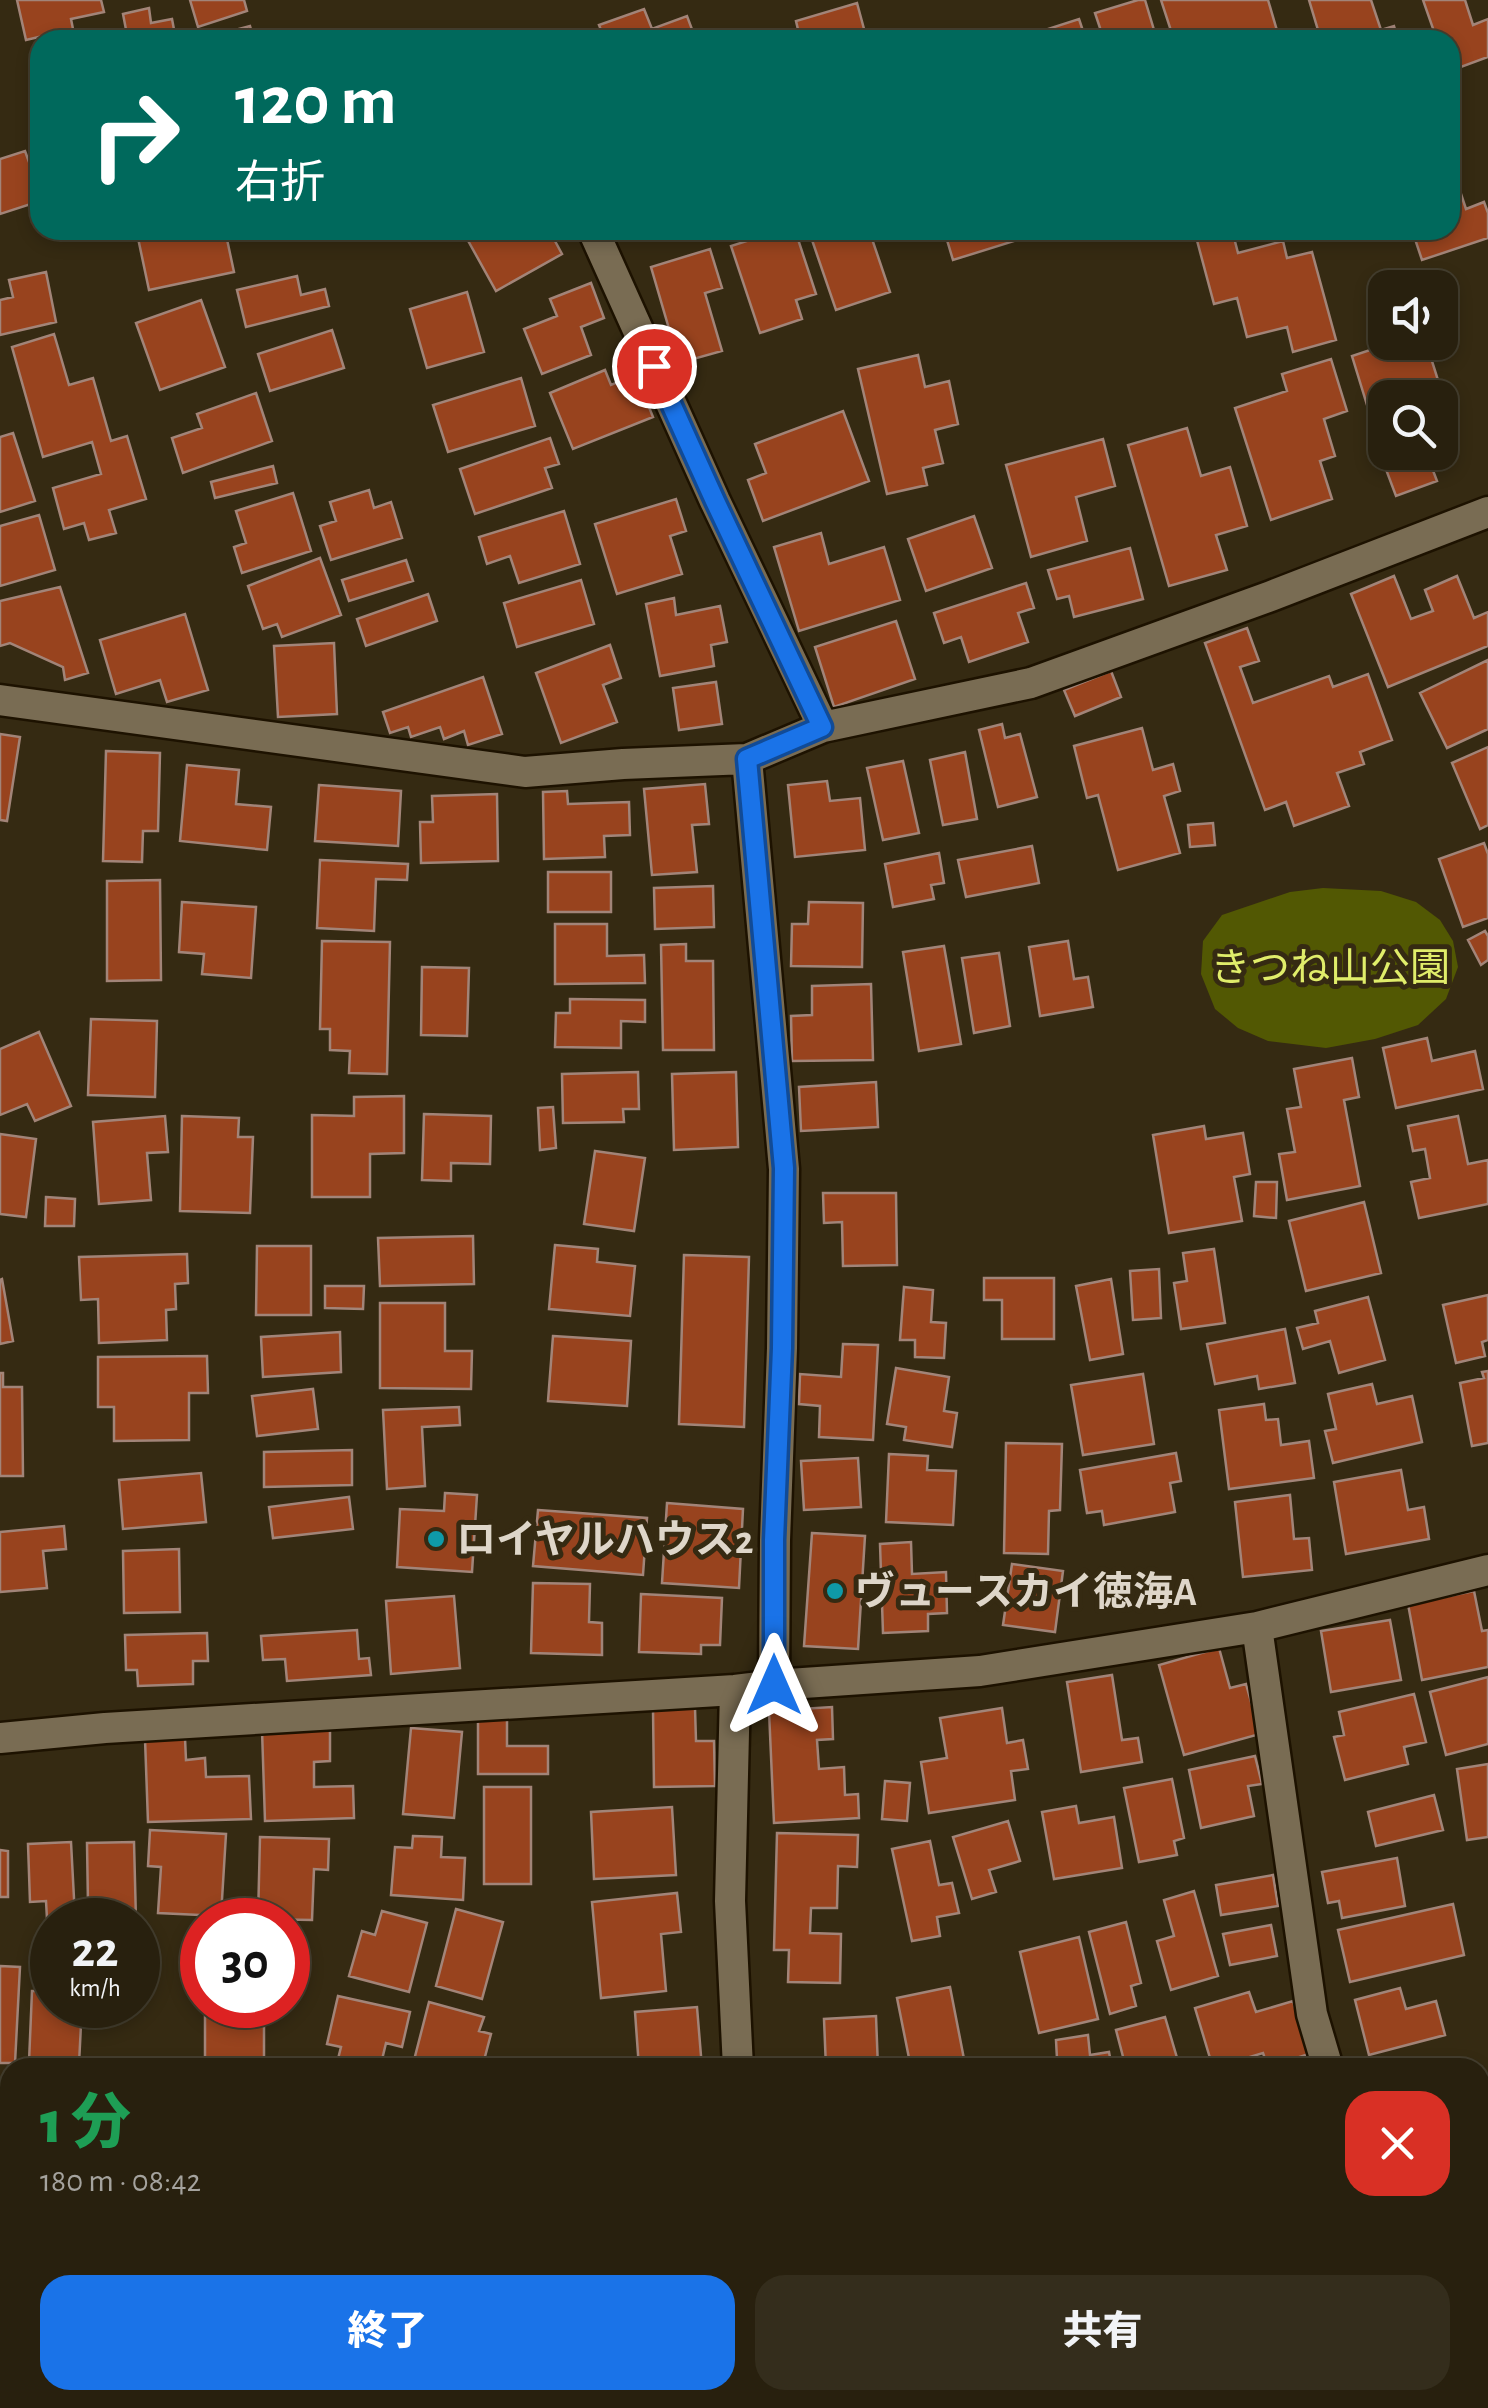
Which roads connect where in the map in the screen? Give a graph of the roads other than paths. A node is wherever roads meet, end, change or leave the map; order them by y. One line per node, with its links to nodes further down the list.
1 (598, 240): 4 (street)
2 (1488, 512): 4 (street)
3 (0, 700): 5 (street)
4 (822, 727): 5 (street)
5 (747, 759): 8 (street)
6 (1488, 1570): 7 (street)
7 (1257, 1627): 8 (street); 12 (street)
8 (774, 1685): 9 (street)
9 (735, 1690): 10 (street); 11 (street)
10 (0, 1738)
11 (738, 2058)
12 (1325, 2058)

